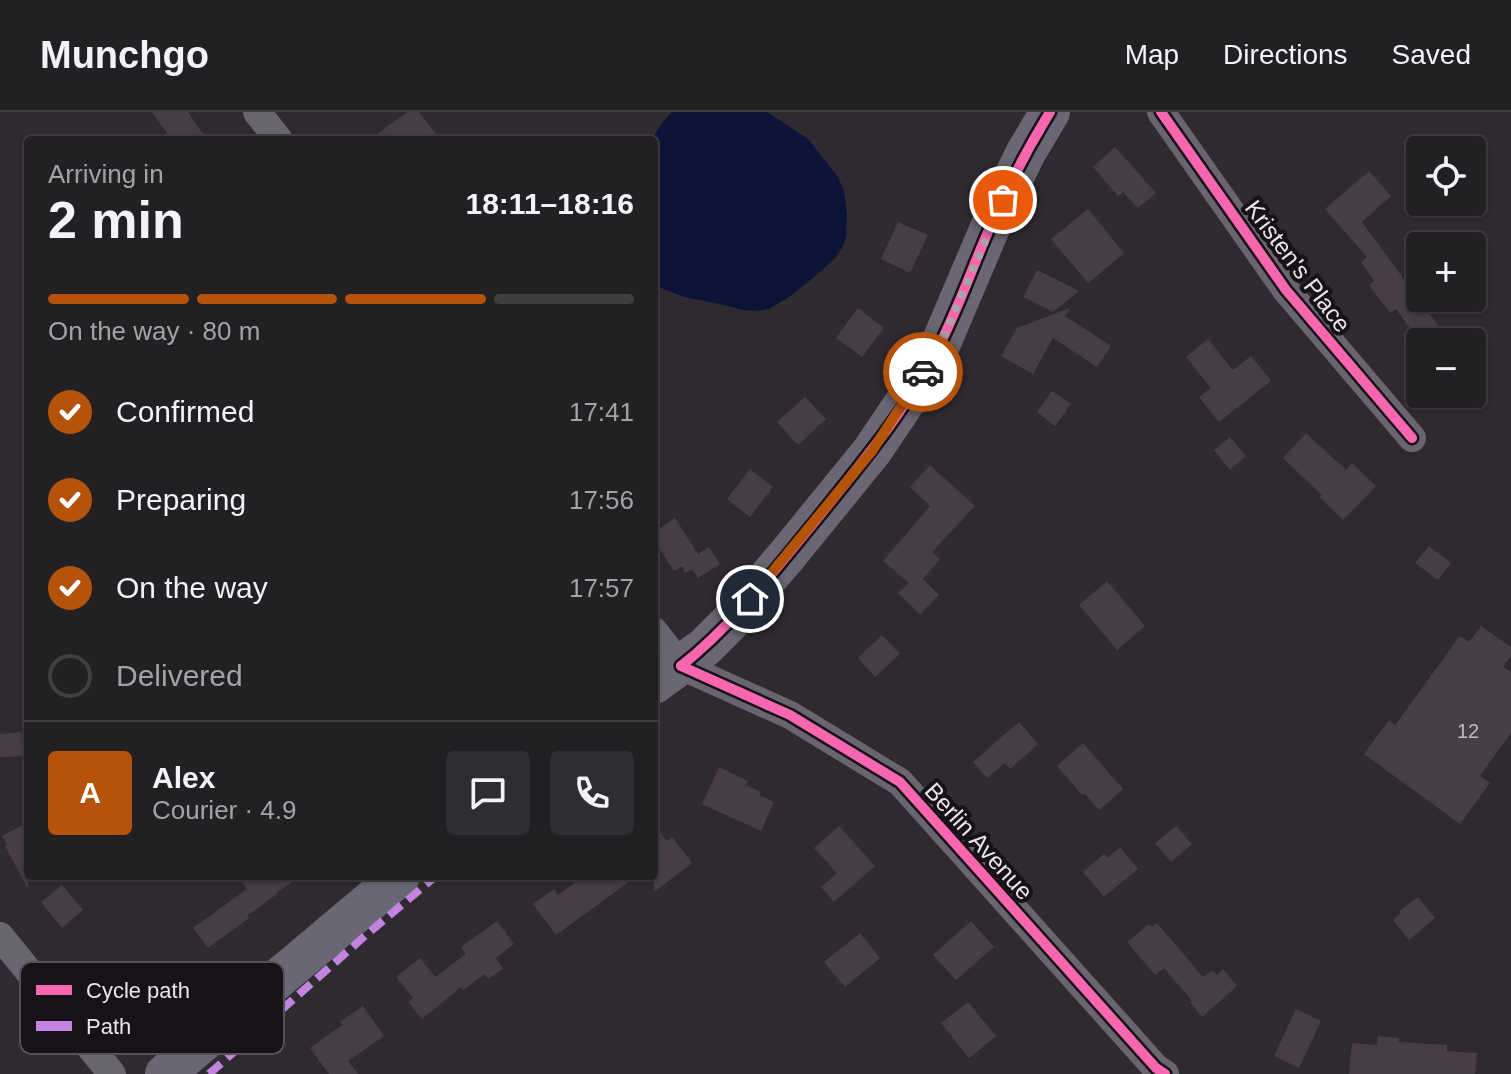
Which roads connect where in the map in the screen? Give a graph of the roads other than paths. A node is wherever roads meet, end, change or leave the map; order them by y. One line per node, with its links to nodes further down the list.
1 (257, 112): 4 (street)
2 (1050, 112): 7 (main road)
3 (1161, 112): 5 (street, Kristen's Place)
4 (276, 136)
5 (1412, 438)
6 (658, 645): 7 (street)
7 (667, 675): 16 (street, Berlin Avenue)
8 (395, 880): 11 (main road)
9 (0, 936): 10 (street)
10 (21, 962)
11 (284, 974)
12 (96, 1054): 14 (street)
13 (189, 1054): 15 (main road)
14 (112, 1074)
15 (165, 1074)
16 (1165, 1074)

